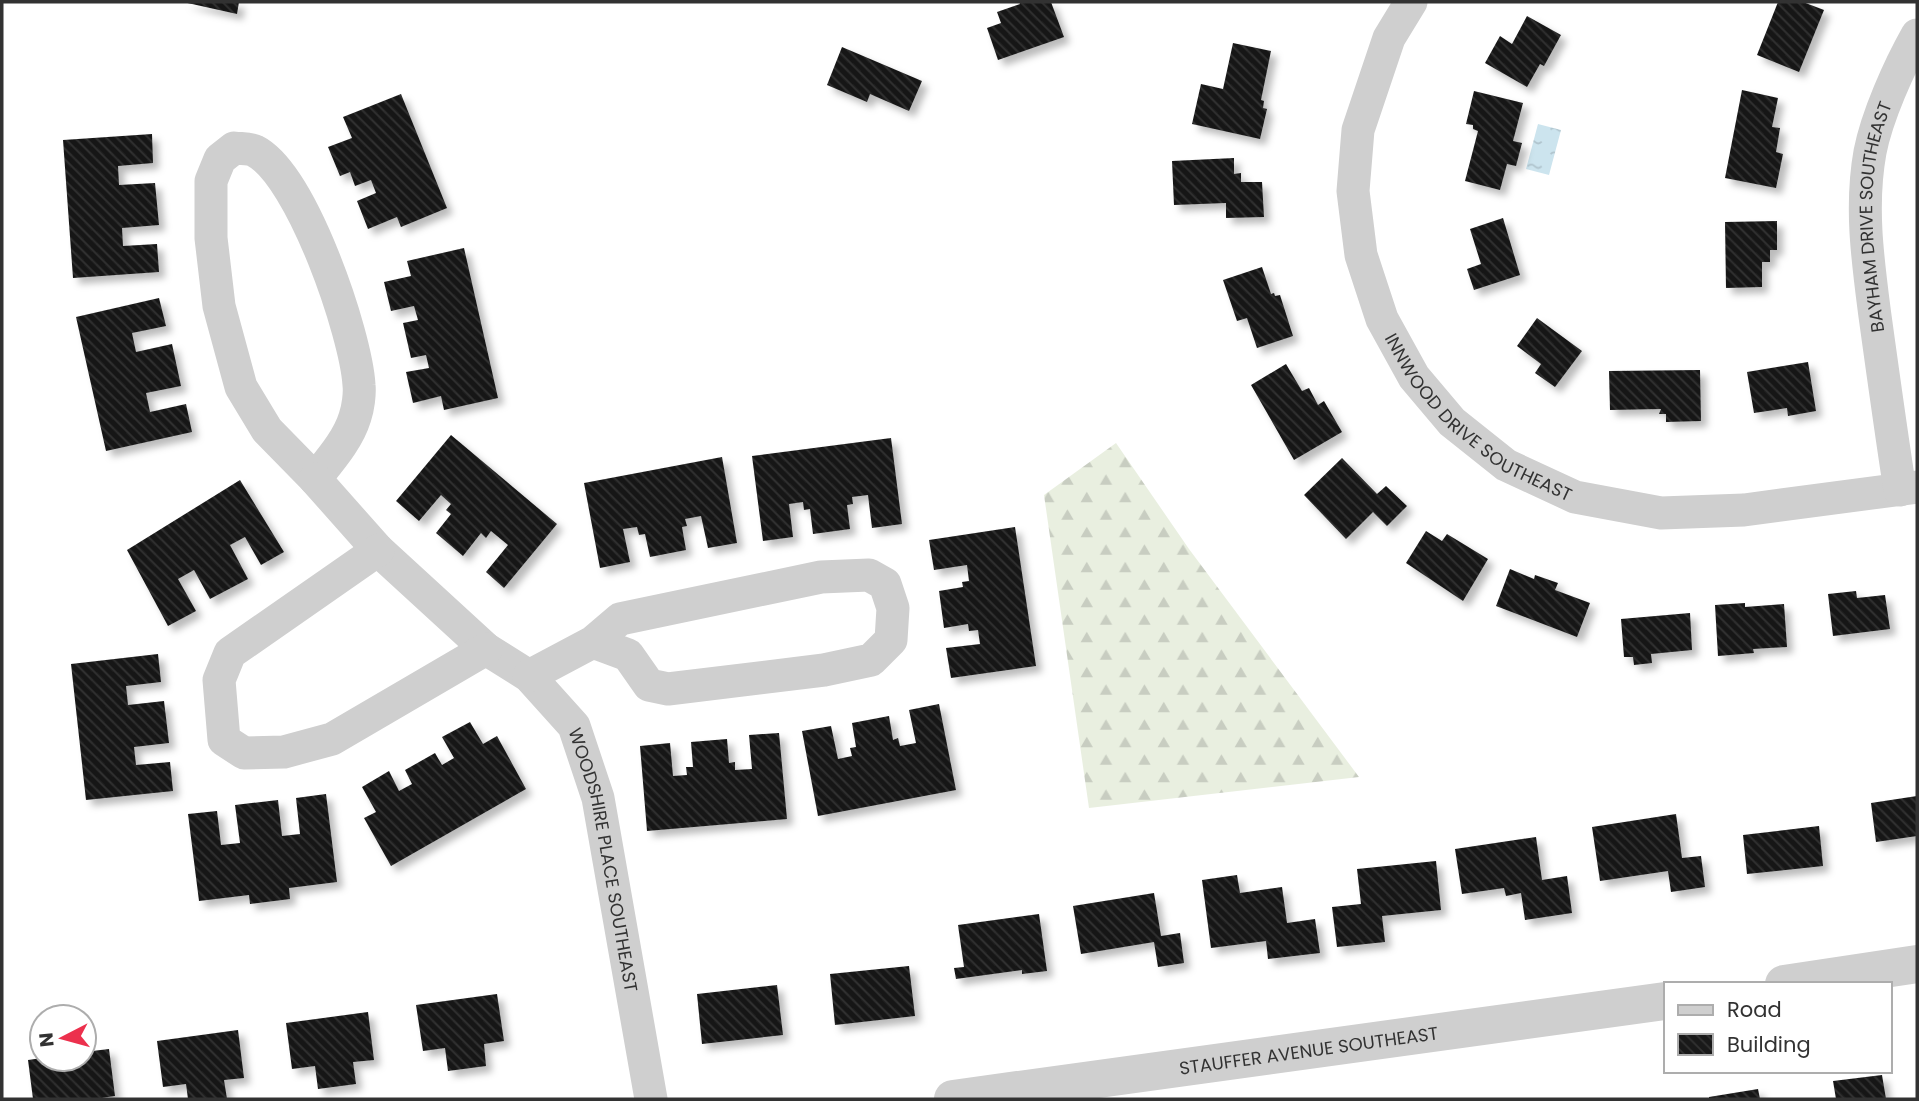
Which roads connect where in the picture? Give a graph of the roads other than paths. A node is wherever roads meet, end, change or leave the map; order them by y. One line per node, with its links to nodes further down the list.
1 (1411, 2): 4 (street, INNWOOD DRIVE SOUTHEAST)
2 (1917, 34): 4 (street, BAYHAM DRIVE SOUTHEAST)
3 (315, 479): 3 (street, WOODSHIRE PLACE SOUTHEAST); 5 (street, WOODSHIRE PLACE SOUTHEAST)
4 (1909, 488)
5 (377, 550): 7 (street, WOODSHIRE PLACE SOUTHEAST); 7 (street)
6 (593, 642): 6 (street); 8 (street)
7 (486, 649): 8 (street, WOODSHIRE PLACE SOUTHEAST)
8 (529, 676): 12 (street, WOODSHIRE PLACE SOUTHEAST)
9 (1917, 964): 10 (street)
10 (1797, 982)
11 (1664, 1000): 13 (street, STAUFFER AVENUE SOUTHEAST)
12 (651, 1099)
13 (953, 1099)

